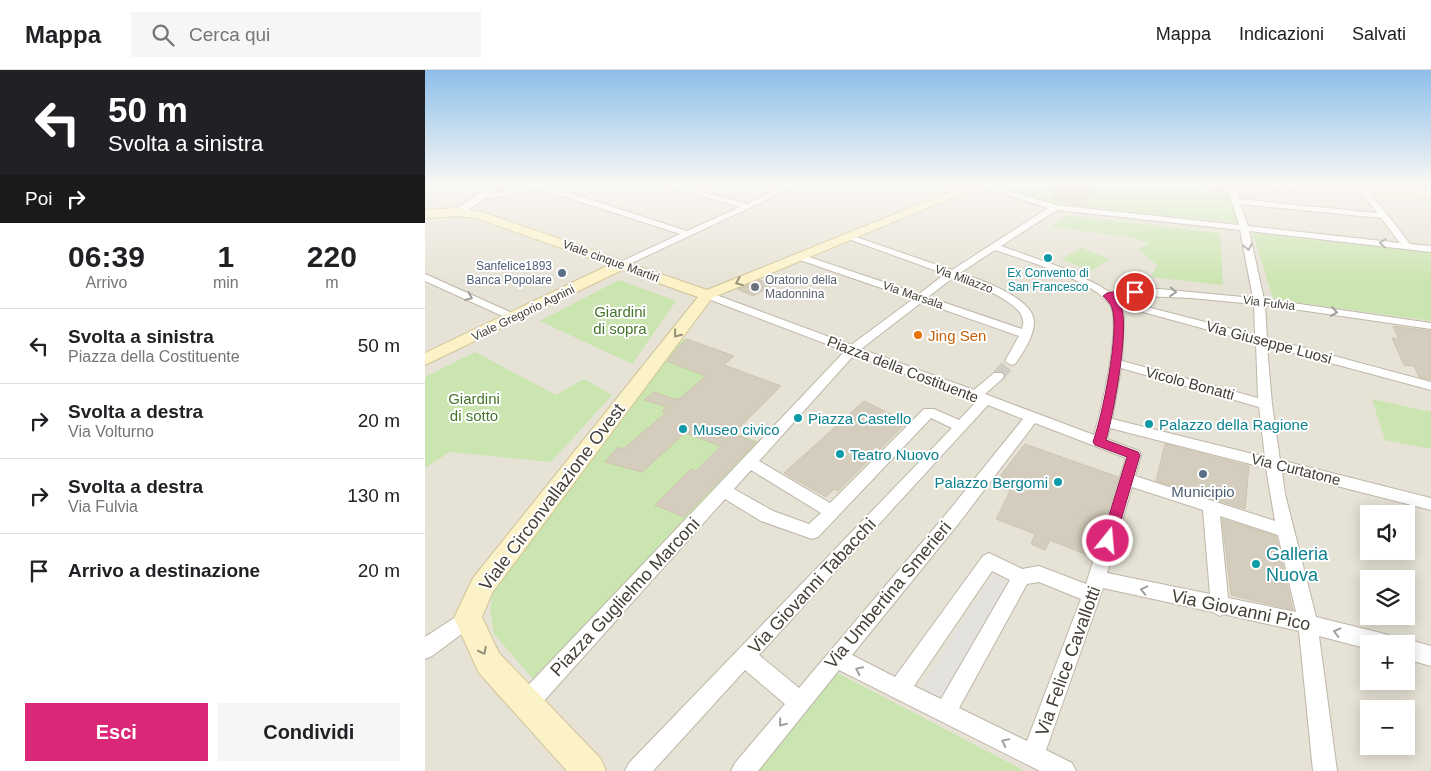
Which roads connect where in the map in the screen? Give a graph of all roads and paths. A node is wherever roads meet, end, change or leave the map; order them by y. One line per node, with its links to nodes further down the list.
1 (1383, 216): 13 (street)
2 (483, 217): 16 (main road, Viale cinque Martiri)
3 (634, 217): 10 (street)
4 (724, 217): 10 (street)
5 (899, 217): 11 (main road)
6 (1040, 217): 12 (street)
7 (1142, 217): 9 (street)
8 (1240, 217): 9 (street)
9 (1244, 228): 13 (street, one-way to 9); 22 (street, one-way to 22)
10 (687, 234): 16 (street)
11 (847, 238): 15 (main road); 17 (street, Via Milazzo)
12 (993, 246): 17 (street); 20 (street, Via Giuseppe Luosi)
13 (1407, 246): 14 (street)
14 (1431, 249)
15 (800, 257): 19 (main road, one-way to 19); 21 (street, Via Marsala)
16 (621, 265): 19 (main road, Viale cinque Martiri); 23 (main road, Viale Gregorio Agnini)
17 (952, 274): 21 (street); 25 (street, Via Milazzo)
18 (425, 277): 23 (street, one-way to 23)
19 (707, 295): 27 (street, Piazza della Costituente); 50 (main road, Viale Circonvallazione Ovest, one-way to 50)
20 (1107, 296): 22 (street, Via Fulvia, one-way to 22); 26 (street, Via Giuseppe Luosi); 30 (street)
21 (919, 297): 25 (street, Via Marsala); 27 (street)
22 (1259, 302): 24 (street, Via Fulvia, one-way to 24); 26 (street)
23 (513, 318): 28 (main road, Viale Gregorio Agnini)
24 (1431, 326)
25 (1027, 334): 29 (street)
26 (1261, 340): 32 (street, Via Giuseppe Luosi); 34 (street)
27 (853, 350): 33 (street, Piazza della Costituente); 39 (street)
28 (425, 360)
29 (1011, 361)
30 (1115, 363): 34 (street, Vicolo Bonatti); 36 (street)
31 (998, 376): 33 (street)
32 (1431, 386)
33 (981, 398): 35 (street, Piazza della Costituente); 37 (street, Via Giovanni Tabacchi)
34 (1265, 404): 40 (street)
35 (1032, 417): 38 (street, Piazza della Costituente); 57 (street, Via Umbertina Smerieri)
36 (1106, 422): 38 (street); 40 (street, Via Curtatone)
37 (962, 427): 45 (street); 56 (street, Via Giovanni Tabacchi)
38 (1099, 442): 41 (street, Piazza della Costituente)
39 (749, 462): 42 (street, Piazza Guglielmo Marconi); 45 (street)
40 (1273, 463): 43 (street, Via Curtatone); 46 (street)
41 (1127, 479): 44 (street); 48 (street, Via Felice Cavallotti)
42 (724, 491): 45 (street); 60 (street, Piazza Guglielmo Marconi)
43 (1431, 504)
44 (1211, 506): 46 (street); 49 (street)
45 (831, 511)
46 (1285, 531): 51 (street)
47 (1021, 577): 48 (street, Via Giovanni Pico); 58 (street); 61 (street)
48 (1094, 587): 49 (street, Via Giovanni Pico, one-way to 48); 62 (street, Via Felice Cavallotti)
49 (1220, 607): 51 (street, Via Giovanni Pico)
50 (468, 618): 53 (street); 60 (main road, one-way to 60)
51 (1308, 624): 52 (street, Via Giovanni Pico, one-way to 51); 67 (street)
52 (1360, 638)
53 (425, 649)
54 (1415, 652): 55 (street)
55 (1431, 656)
56 (745, 657): 59 (street); 64 (street, Via Giovanni Tabacchi)
57 (836, 658): 58 (street, one-way to 57); 59 (street, Via Umbertina Smerieri)
58 (899, 689): 61 (street)
59 (799, 702): 65 (street, Via Umbertina Smerieri, one-way to 65)
60 (526, 704): 63 (main road)
61 (945, 712): 62 (street, one-way to 61)
62 (1033, 756): 66 (street)
63 (589, 771)
64 (637, 771)
65 (743, 771)
66 (1064, 771)
67 (1325, 771)

